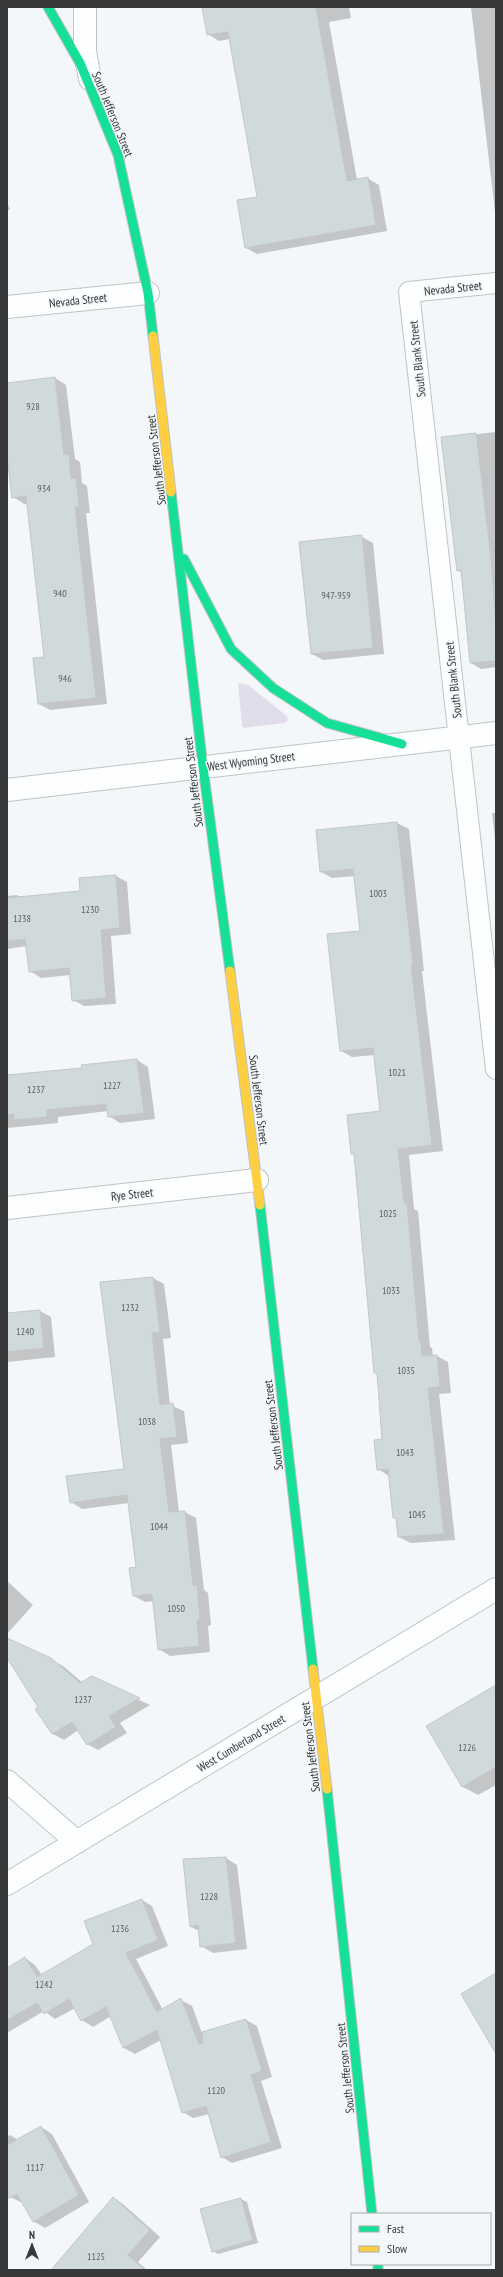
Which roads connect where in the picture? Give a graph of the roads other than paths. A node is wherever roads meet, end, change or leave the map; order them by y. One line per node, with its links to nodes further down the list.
1 (85, 7): 3 (street)
2 (49, 8): 3 (main road, South Jefferson Street)
3 (94, 99): 6 (main road, South Jefferson Street)
4 (496, 283): 5 (lane, Nevada Street)
5 (409, 292): 10 (lane, South Blank Street)
6 (148, 293): 7 (street, Nevada Street); 8 (main road, South Jefferson Street)
7 (7, 307)
8 (178, 548): 11 (main road); 12 (main road, South Jefferson Street)
9 (496, 733): 10 (street, West Wyoming Street)
10 (459, 738): 11 (street, West Wyoming Street); 14 (lane, South Blank Street)
11 (402, 744): 12 (street, West Wyoming Street)
12 (203, 767): 13 (street, West Wyoming Street); 15 (main road, South Jefferson Street)
13 (7, 790)
14 (496, 1068)
15 (257, 1180): 16 (street, Rye Street); 18 (main road, South Jefferson Street)
16 (7, 1208)
17 (496, 1589): 18 (street, West Cumberland Street)
18 (316, 1698): 20 (street, West Cumberland Street); 22 (main road, South Jefferson Street)
19 (7, 1781): 20 (street)
20 (77, 1842): 21 (street, West Cumberland Street)
21 (7, 1884)
22 (372, 2213)

